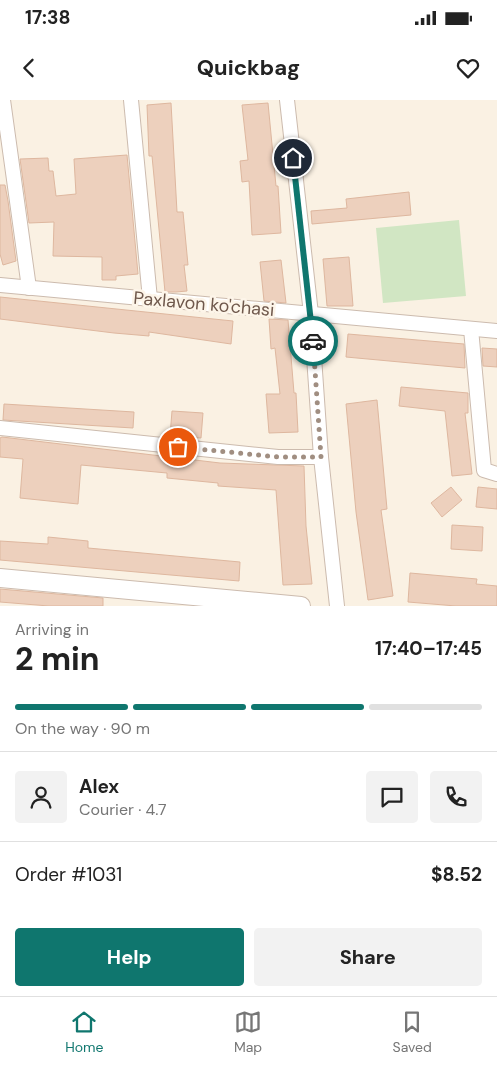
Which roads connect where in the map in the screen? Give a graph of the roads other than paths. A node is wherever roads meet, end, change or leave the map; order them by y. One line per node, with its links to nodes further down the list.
1 (3, 100): 5 (street)
2 (131, 100): 6 (street)
3 (287, 100): 7 (street)
4 (0, 285): 5 (street, Paxlavon ko'chasi)
5 (30, 288): 6 (street, Paxlavon ko'chasi)
6 (150, 299): 7 (street, Paxlavon ko'chasi)
7 (311, 314): 8 (street, Paxlavon ko'chasi); 11 (street)
8 (471, 329): 9 (street, Paxlavon ko'chasi); 12 (street)
9 (497, 331)
10 (0, 428): 11 (street)
11 (321, 457): 16 (street)
12 (492, 474)
13 (0, 578): 14 (street)
14 (267, 604): 15 (street)
15 (301, 606)
16 (337, 606)

